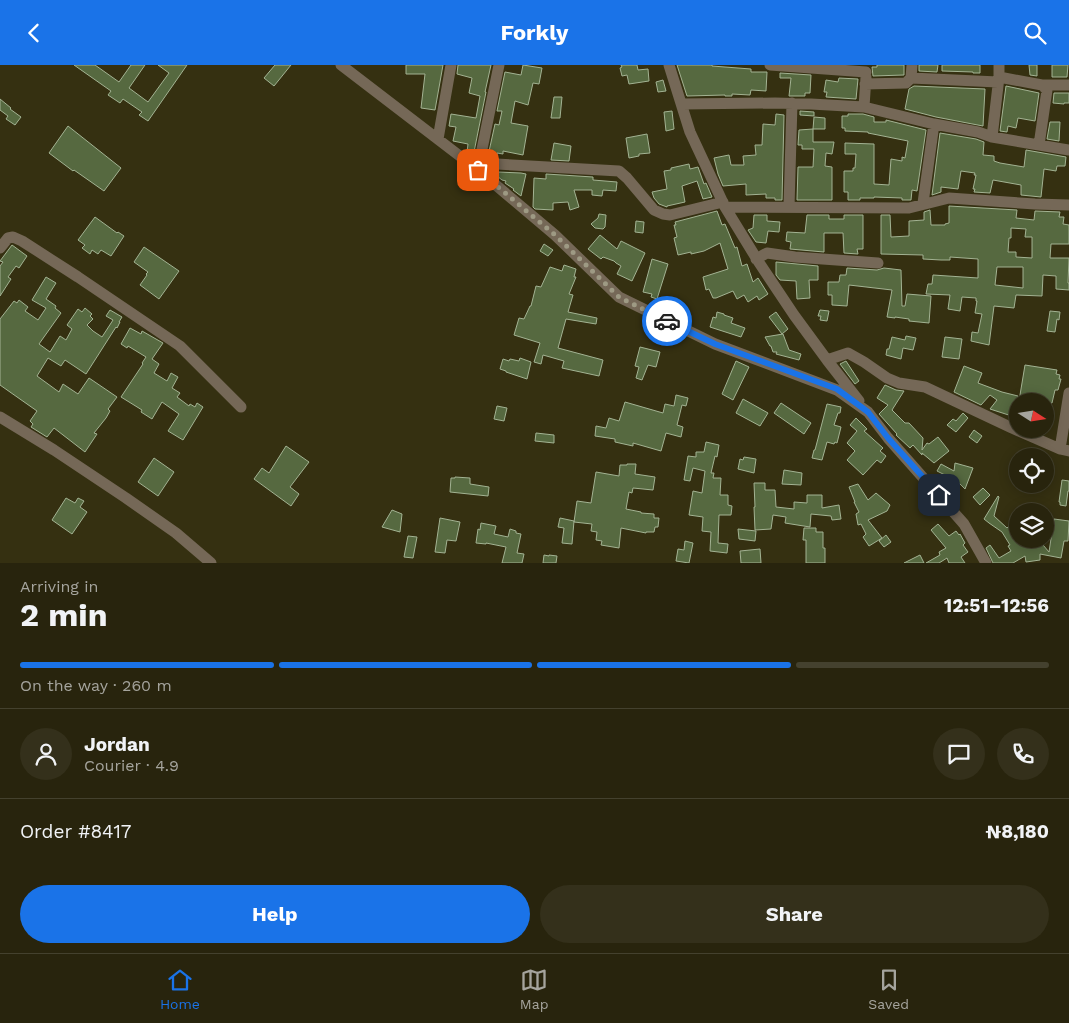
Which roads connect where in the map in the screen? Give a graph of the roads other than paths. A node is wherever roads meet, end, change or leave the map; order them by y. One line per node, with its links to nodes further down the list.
1 (341, 65): 19 (street)
2 (451, 65): 19 (street)
3 (499, 65): 22 (street)
4 (669, 65): 15 (street)
5 (770, 65): 8 (street)
6 (912, 65): 10 (street)
7 (999, 65): 11 (street)
8 (816, 67): 9 (street)
9 (866, 74): 10 (street); 16 (street)
10 (911, 77): 11 (street)
11 (998, 80): 12 (street); 18 (street)
12 (1042, 85): 13 (street); 20 (street)
13 (1069, 85)
14 (792, 103): 15 (street); 16 (street); 26 (street)
15 (682, 104): 24 (street)
16 (864, 107): 17 (street)
17 (934, 124): 18 (street); 23 (street)
18 (992, 137): 20 (street)
19 (438, 139): 22 (street)
20 (1039, 145): 21 (street)
21 (1069, 150)
22 (478, 167): 24 (street); 33 (street)
23 (923, 203): 25 (street); 26 (street)
24 (724, 204): 26 (street); 28 (street)
25 (1069, 205)
26 (789, 207)
27 (0, 248): 32 (street)
28 (756, 259): 29 (street); 30 (street)
29 (878, 263)
30 (827, 359): 33 (street); 35 (street)
31 (1068, 400): 35 (street)
32 (241, 407)
33 (868, 412): 37 (street)
34 (0, 417): 36 (street)
35 (1065, 450)
36 (211, 563)
37 (986, 563)

